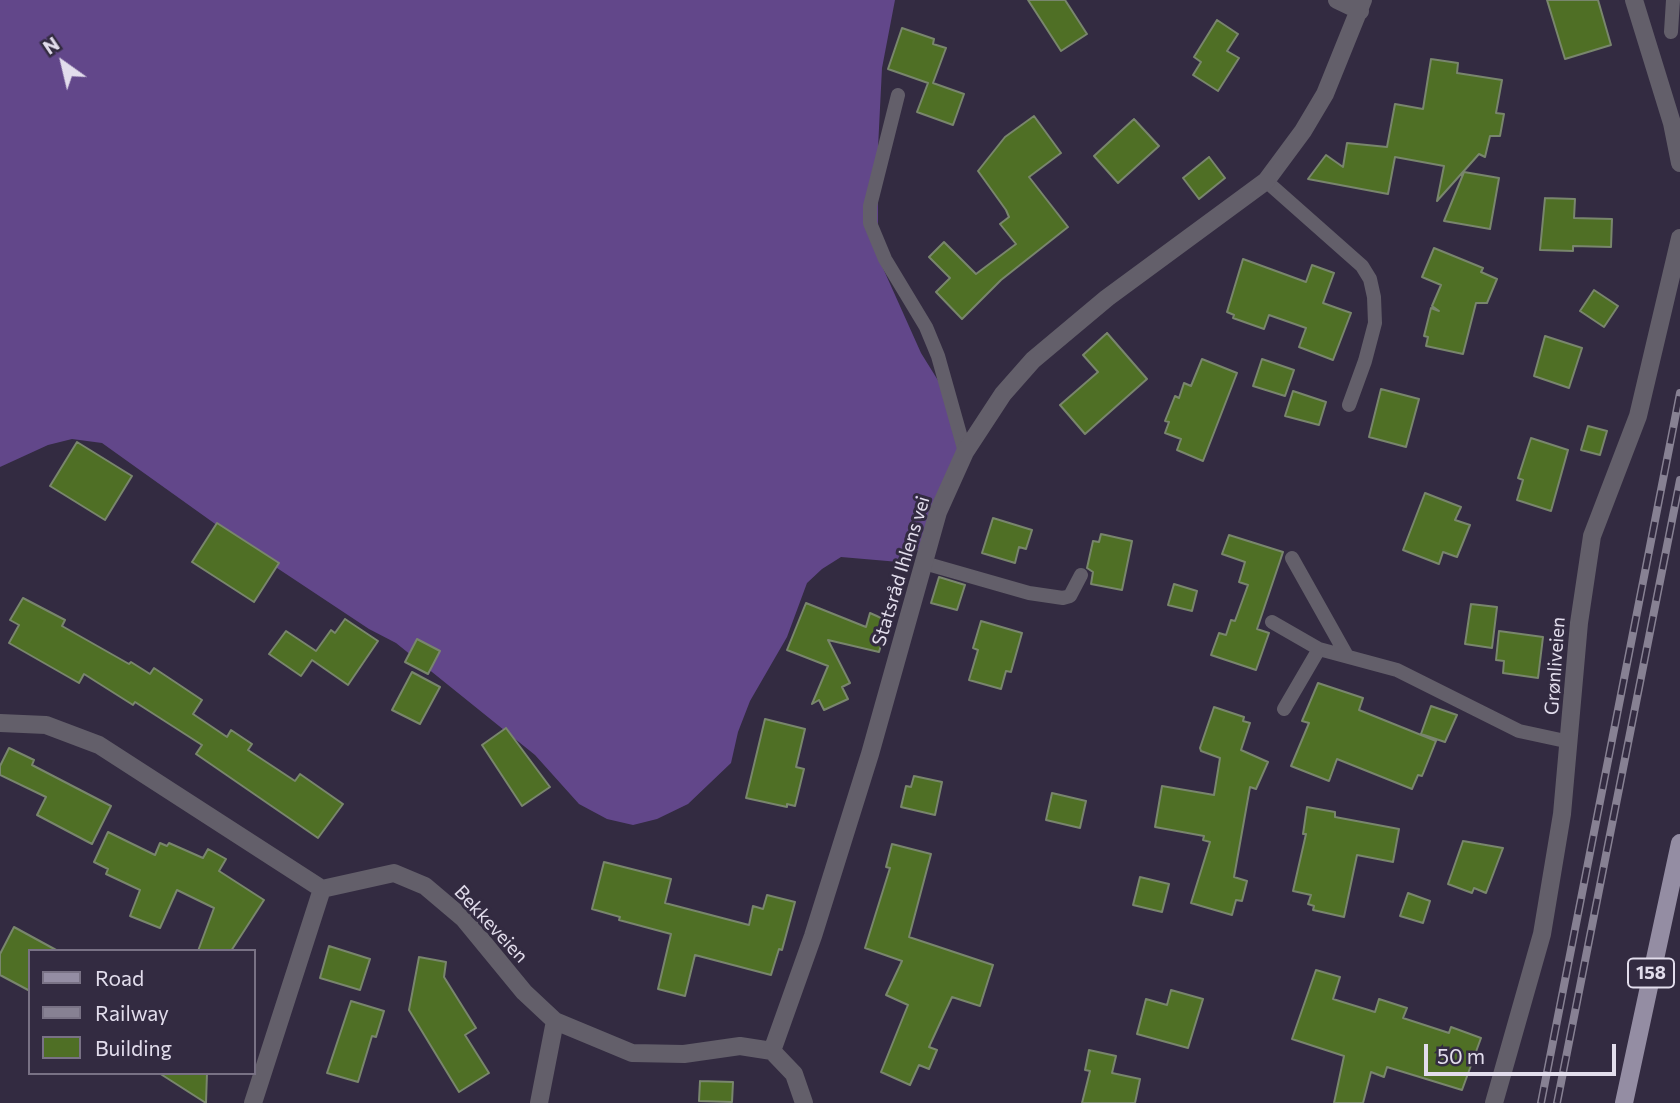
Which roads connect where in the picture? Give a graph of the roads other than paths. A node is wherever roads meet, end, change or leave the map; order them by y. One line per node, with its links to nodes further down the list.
1 (1336, 0): 4 (street)
2 (1634, 0): 7 (street)
3 (1673, 0): 5 (lane)
4 (1361, 6): 8 (street, Statsråd Ihlens vei)
5 (1671, 32)
6 (898, 96): 11 (lane)
7 (1680, 163)
8 (1266, 181): 10 (lane); 11 (street, Statsråd Ihlens vei)
9 (1680, 238): 20 (street, Grønliveien)
10 (1349, 405)
11 (965, 452): 13 (street, Statsråd Ihlens vei)
12 (1293, 558): 17 (lane)
13 (924, 563): 14 (lane); 24 (street, Statsråd Ihlens vei)
14 (1081, 575)
15 (1272, 622): 16 (lane)
16 (1319, 649): 17 (lane); 18 (lane)
17 (1347, 656): 20 (lane)
18 (1284, 709)
19 (0, 723): 22 (street)
20 (1570, 742): 28 (street, Grønliveien)
21 (1680, 843): 29 (main road, 158)
22 (322, 889): 23 (street, Bekkeveien); 25 (street)
23 (555, 1021): 24 (street, Bekkeveien); 26 (street)
24 (772, 1051): 27 (street)
25 (253, 1103)
26 (539, 1103)
27 (804, 1103)
28 (1494, 1103)
29 (1624, 1103)

